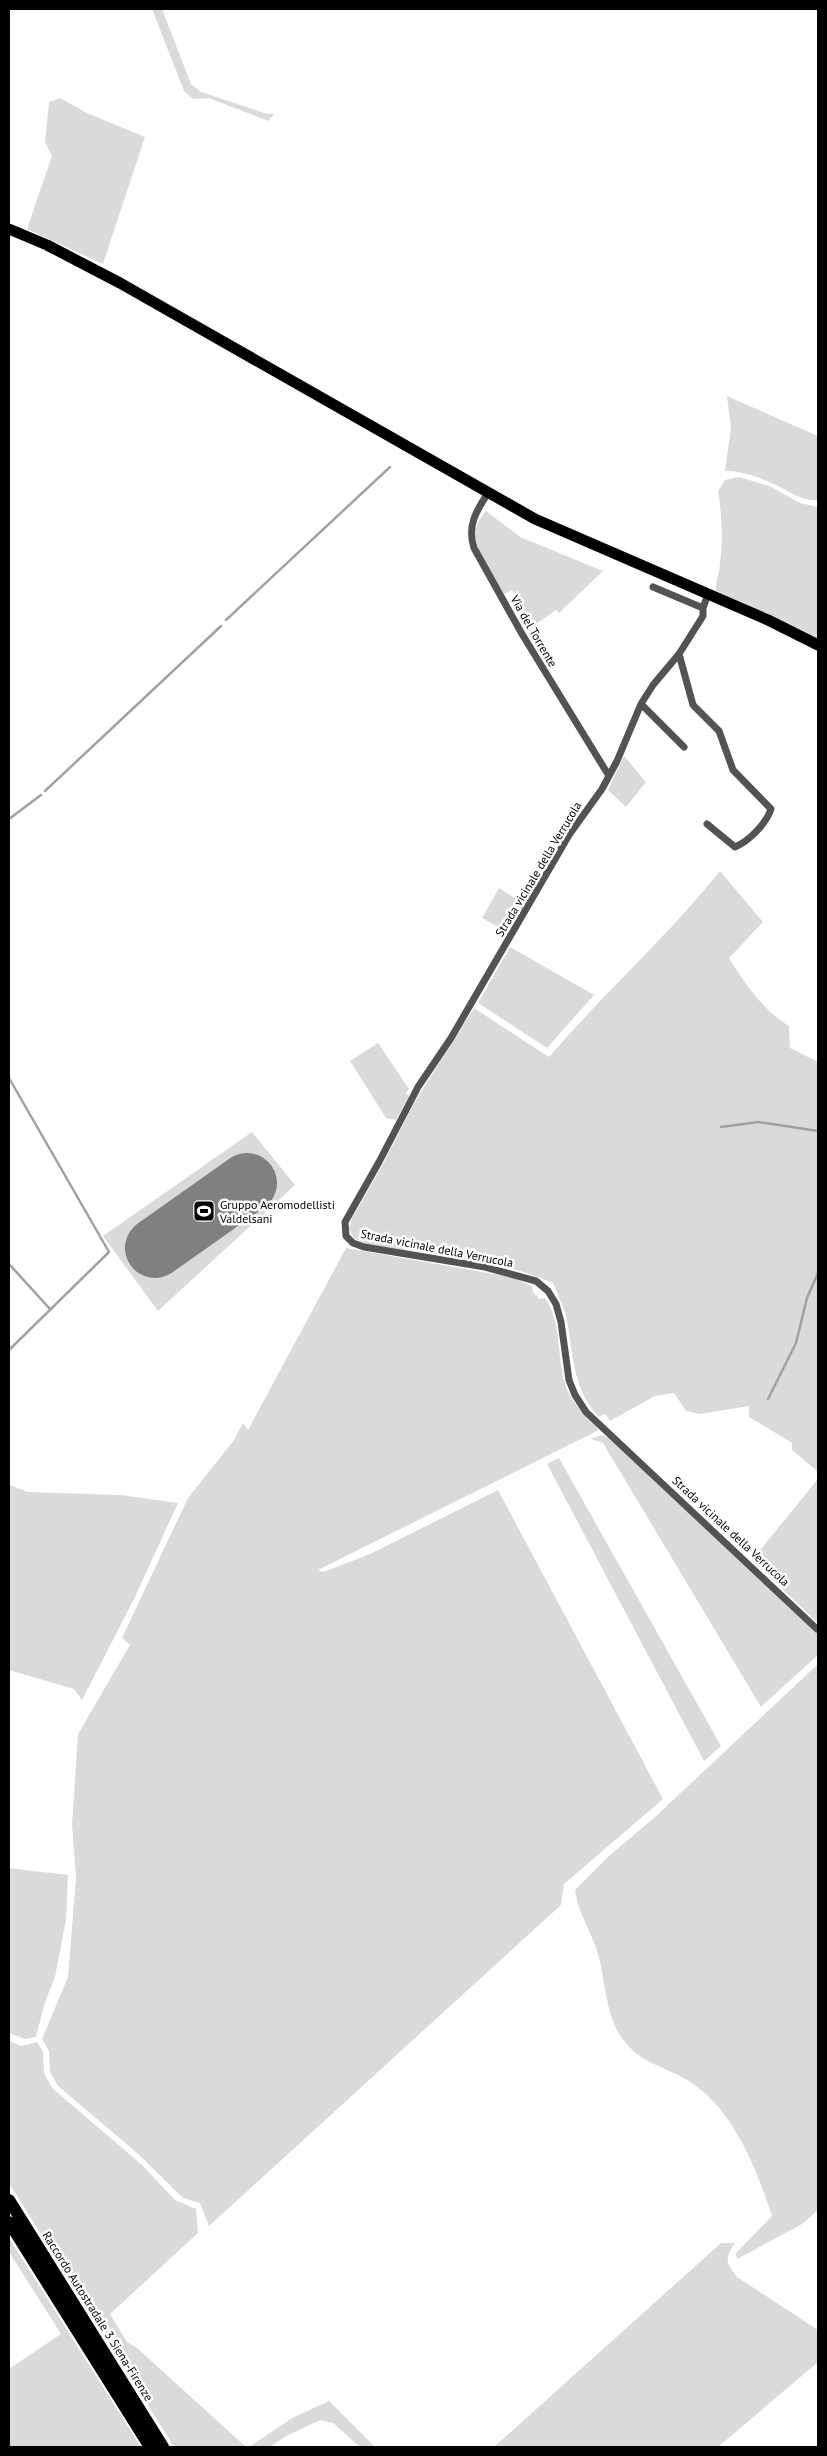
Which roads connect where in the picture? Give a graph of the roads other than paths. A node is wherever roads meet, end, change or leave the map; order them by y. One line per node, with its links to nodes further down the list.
1 (9, 229): 2 (main road)
2 (488, 493): 4 (main road); 10 (street, Via del Torrente)
3 (653, 586): 5 (street)
4 (708, 594): 5 (street); 6 (main road)
5 (703, 608): 7 (street)
6 (818, 645)
7 (679, 654): 8 (street); 11 (street)
8 (641, 704): 9 (street); 10 (street)
9 (684, 747)
10 (609, 776): 12 (street, Strada vicinale della Verrucola)
11 (707, 824)
12 (818, 1630)
13 (9, 2200): 16 (highway, Raccordo Autostradale 3 Siena-Firenze)
14 (9, 2222): 15 (highway, Raccordo Autostradale 3 Siena-Firenze)
15 (150, 2447)
16 (163, 2447)

